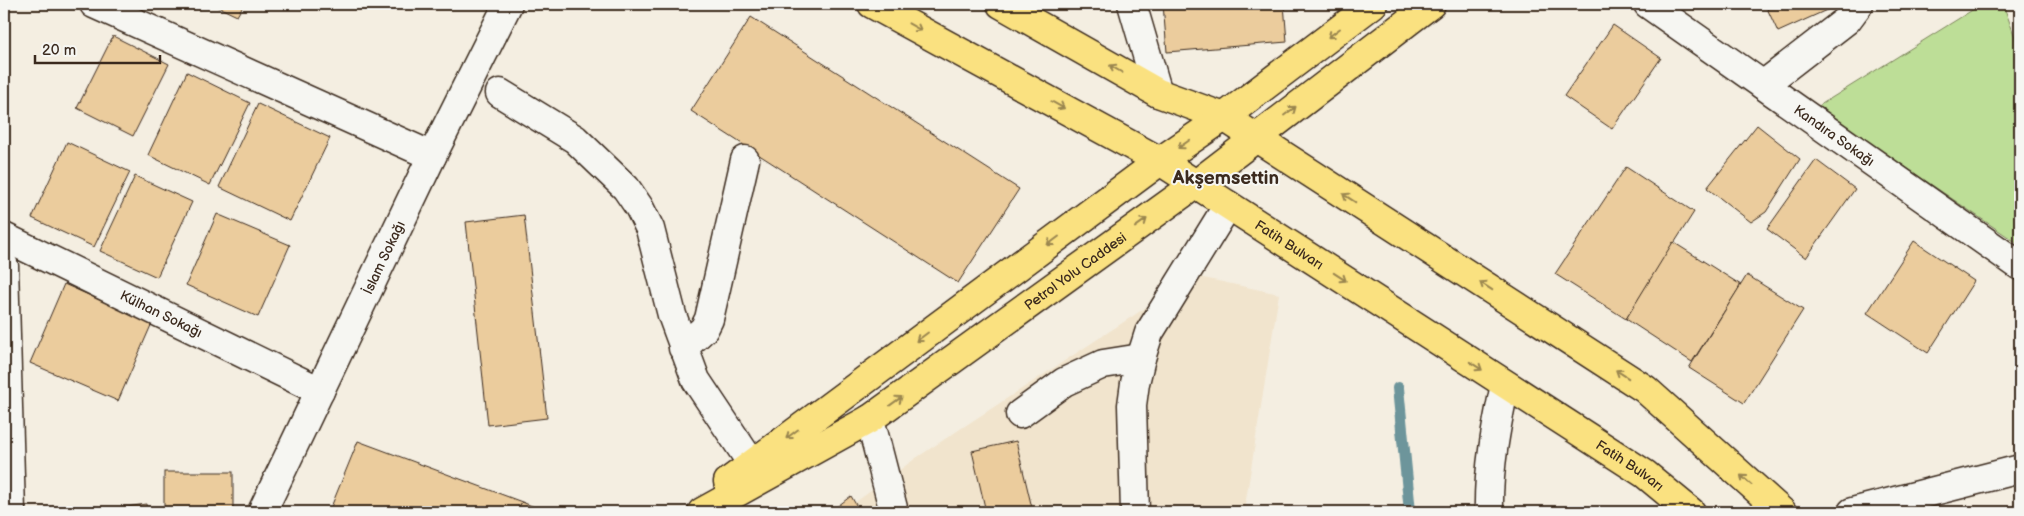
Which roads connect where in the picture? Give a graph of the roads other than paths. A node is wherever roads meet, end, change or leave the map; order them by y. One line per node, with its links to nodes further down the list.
1 (94, 4): 15 (street)
2 (508, 4): 15 (street, İslam Sokağı)
3 (872, 4): 17 (main road, Fatih Bulvarı, one-way to 17)
4 (1001, 4): 12 (main road, one-way to 4)
5 (1132, 4): 12 (street)
6 (1373, 4): 13 (main road, one-way to 13)
7 (1430, 4): 14 (main road, Petrol Yolu Caddesi, one-way to 7)
8 (1648, 4): 10 (street, Kandıra Sokağı)
9 (1859, 4): 10 (street)
10 (1763, 85): 22 (street, Kandıra Sokağı)
11 (500, 93): 23 (street)
12 (1158, 93): 13 (main road)
13 (1224, 117): 14 (main road); 17 (main road, one-way to 17)
14 (1256, 137): 18 (main road, Petrol Yolu Caddesi); 39 (main road, one-way to 14)
15 (432, 156): 26 (street, İslam Sokağı)
16 (745, 160): 23 (street)
17 (1160, 161): 18 (main road, Fatih Bulvarı); 29 (main road, one-way to 29)
18 (1196, 184): 19 (main road, Fatih Bulvarı); 28 (main road, Petrol Yolu Caddesi, one-way to 18)
19 (1228, 205): 24 (street); 25 (main road, Fatih Bulvarı, one-way to 25)
20 (4, 237): 26 (street, Külhan Sokağı)
21 (4, 266): 31 (street)
22 (2020, 266)
23 (683, 348): 29 (street)
24 (1140, 358): 27 (street); 36 (street)
25 (1505, 385): 37 (street); 38 (main road, Fatih Bulvarı)
26 (320, 391): 32 (street, İslam Sokağı)
27 (1020, 414)
28 (870, 419): 34 (main road, Petrol Yolu Caddesi); 35 (street)
29 (752, 464): 33 (main road)
30 (2020, 469): 40 (street)
31 (11, 512)
32 (262, 512)
33 (688, 512)
34 (702, 512)
35 (894, 512)
36 (1135, 512)
37 (1489, 512)
38 (1691, 512)
39 (1782, 512)
40 (1852, 512)

